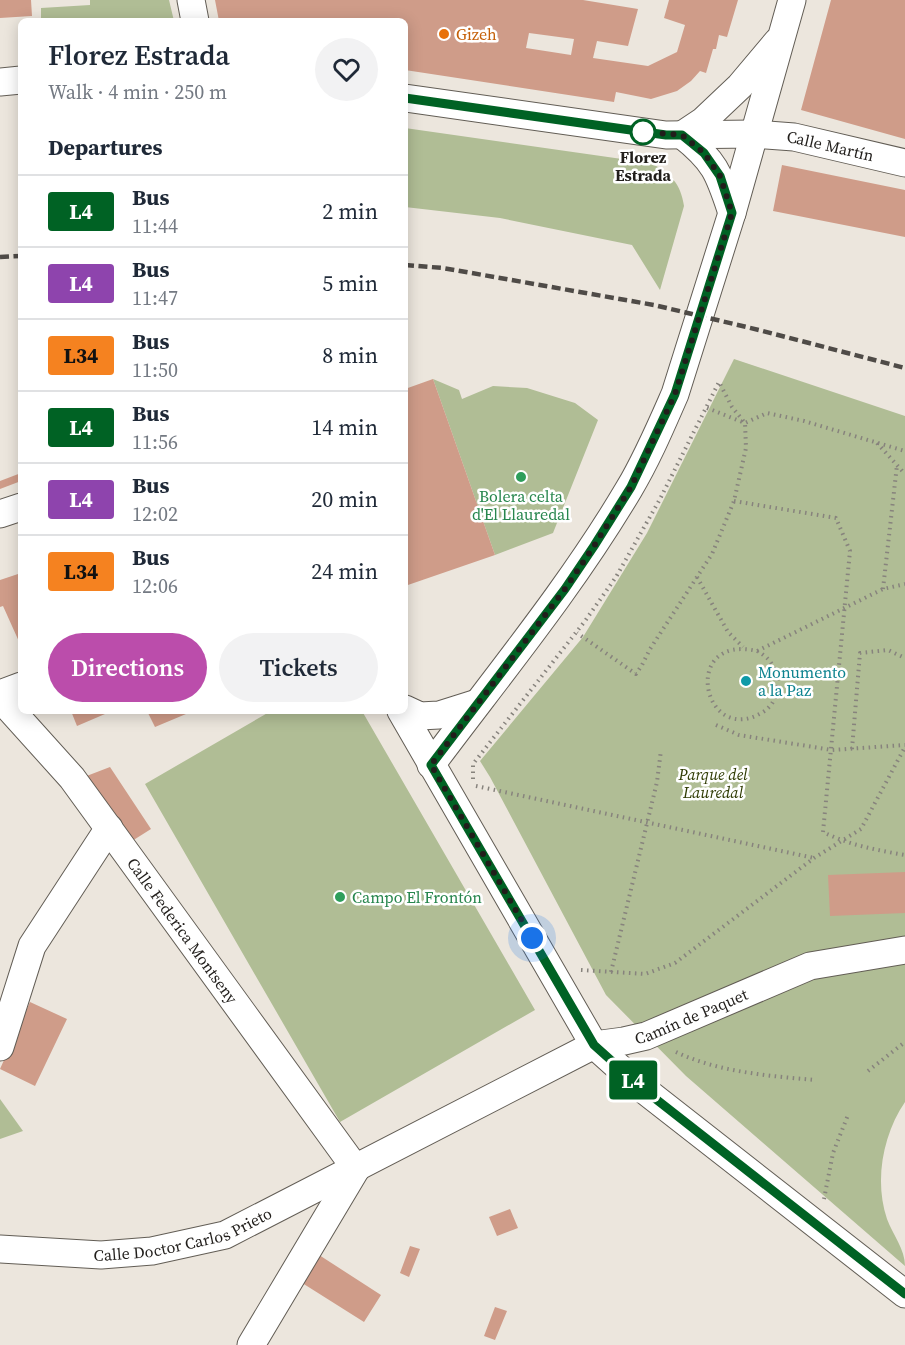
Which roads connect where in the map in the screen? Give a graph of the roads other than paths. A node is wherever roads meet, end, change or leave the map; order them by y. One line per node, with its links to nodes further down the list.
1 (191, 0): 3 (street)
2 (792, 0): 4 (street)
3 (194, 18)
4 (782, 37): 8 (street); 9 (street)
5 (18, 80): 6 (street)
6 (0, 82)
7 (408, 98): 9 (street, Calle Martín)
8 (754, 134): 9 (street, Calle Martín); 10 (street, Calle Martín); 11 (street)
9 (682, 135): 11 (street)
10 (905, 163)
11 (732, 213): 16 (street)
12 (18, 508): 13 (street)
13 (0, 514)
14 (18, 687): 15 (street)
15 (0, 696): 20 (street, Calle Federica Montseny)
16 (477, 704): 17 (street); 19 (street)
17 (408, 712)
18 (405, 714): 19 (street)
19 (431, 765): 22 (street)
20 (109, 828): 23 (street); 24 (street, Calle Federica Montseny)
21 (905, 950): 22 (street, Camín de Paquet)
22 (594, 1045): 24 (street, Camín de Paquet); 26 (street)
23 (0, 1047)
24 (356, 1169): 25 (street, Calle Doctor Carlos Prieto); 27 (street)
25 (0, 1249)
26 (905, 1294)
27 (250, 1345)

